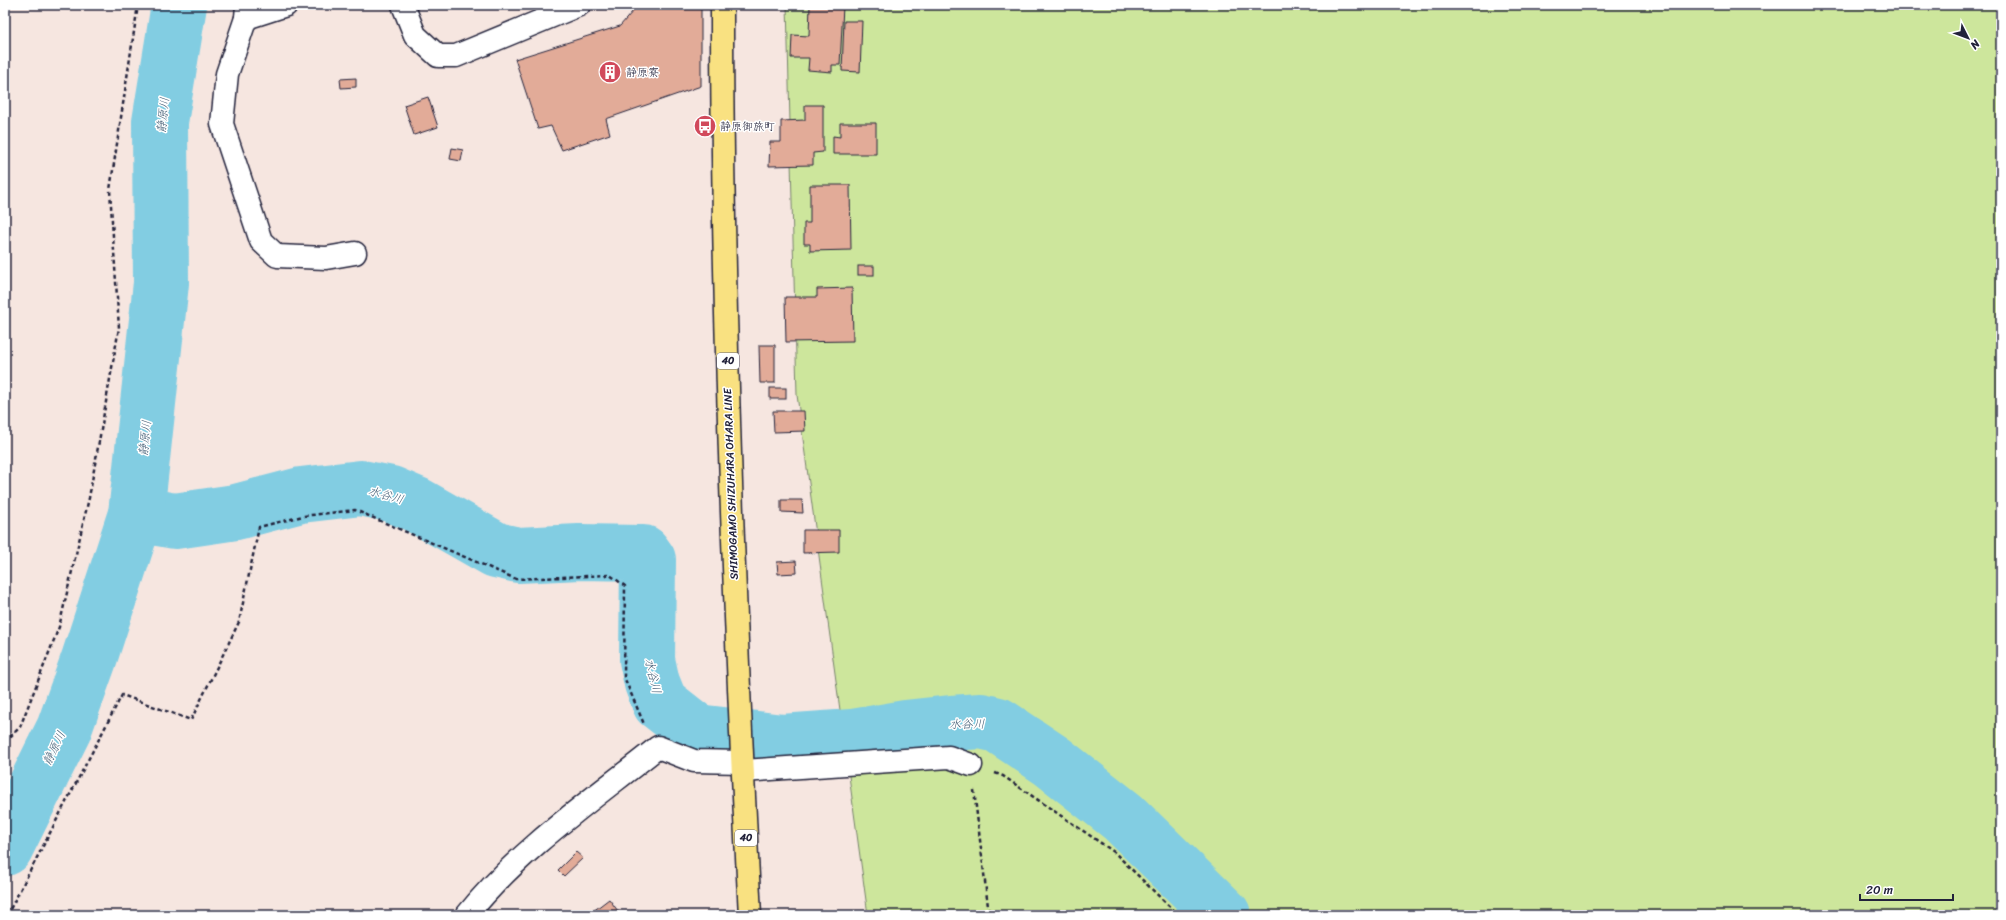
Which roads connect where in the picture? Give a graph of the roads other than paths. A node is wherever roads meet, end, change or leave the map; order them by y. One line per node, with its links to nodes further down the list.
1 (286, 5): 5 (street)
2 (403, 5): 3 (street)
3 (579, 5)
4 (722, 5): 8 (main road, SHIMOGAMO SHIZUHARA OHARA LINE / 40)
5 (247, 11): 6 (street)
6 (355, 253)
7 (971, 765): 8 (street)
8 (743, 766): 9 (street); 10 (main road, SHIMOGAMO SHIZUHARA OHARA LINE / 40)
9 (467, 915)
10 (750, 915)

